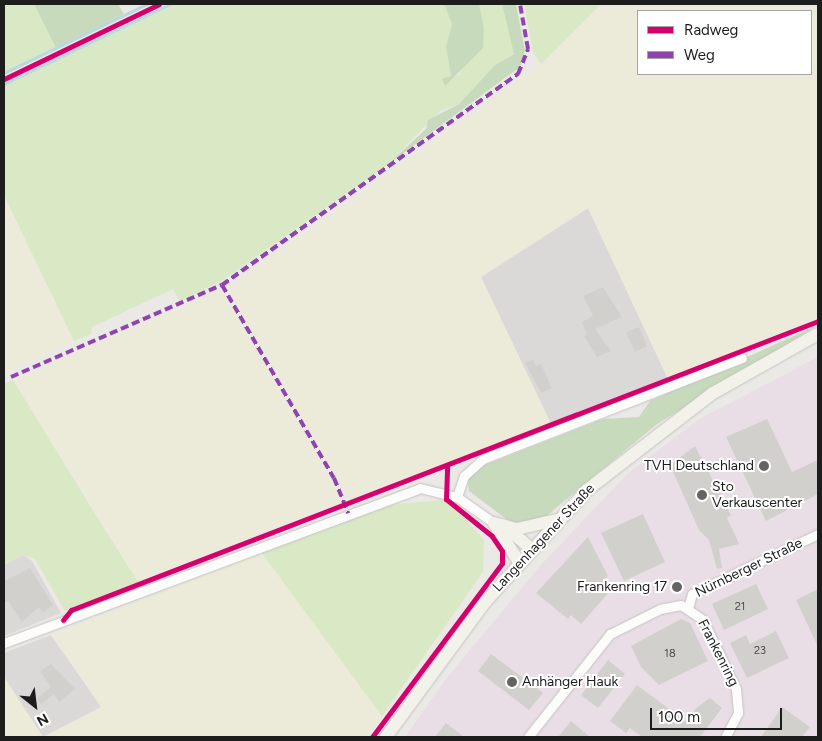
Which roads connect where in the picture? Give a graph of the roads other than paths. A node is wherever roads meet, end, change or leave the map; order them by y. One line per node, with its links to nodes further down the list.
1 (818, 334): 4 (main road, Langenhagener Straße)
2 (742, 358): 3 (street)
3 (457, 497): 5 (street); 10 (street)
4 (558, 519): 5 (main road); 7 (main road, Langenhagener Straße)
5 (499, 524): 7 (main road); 8 (main road)
6 (818, 534): 9 (street, Nürnberger Straße)
7 (530, 548): 8 (main road, Langenhagener Straße)
8 (519, 562): 11 (main road, Langenhagener Straße)
9 (688, 608): 12 (street, Frankenring); 13 (street, Frankenring)
10 (4, 643)
11 (386, 737)
12 (528, 737)
13 (725, 737)

